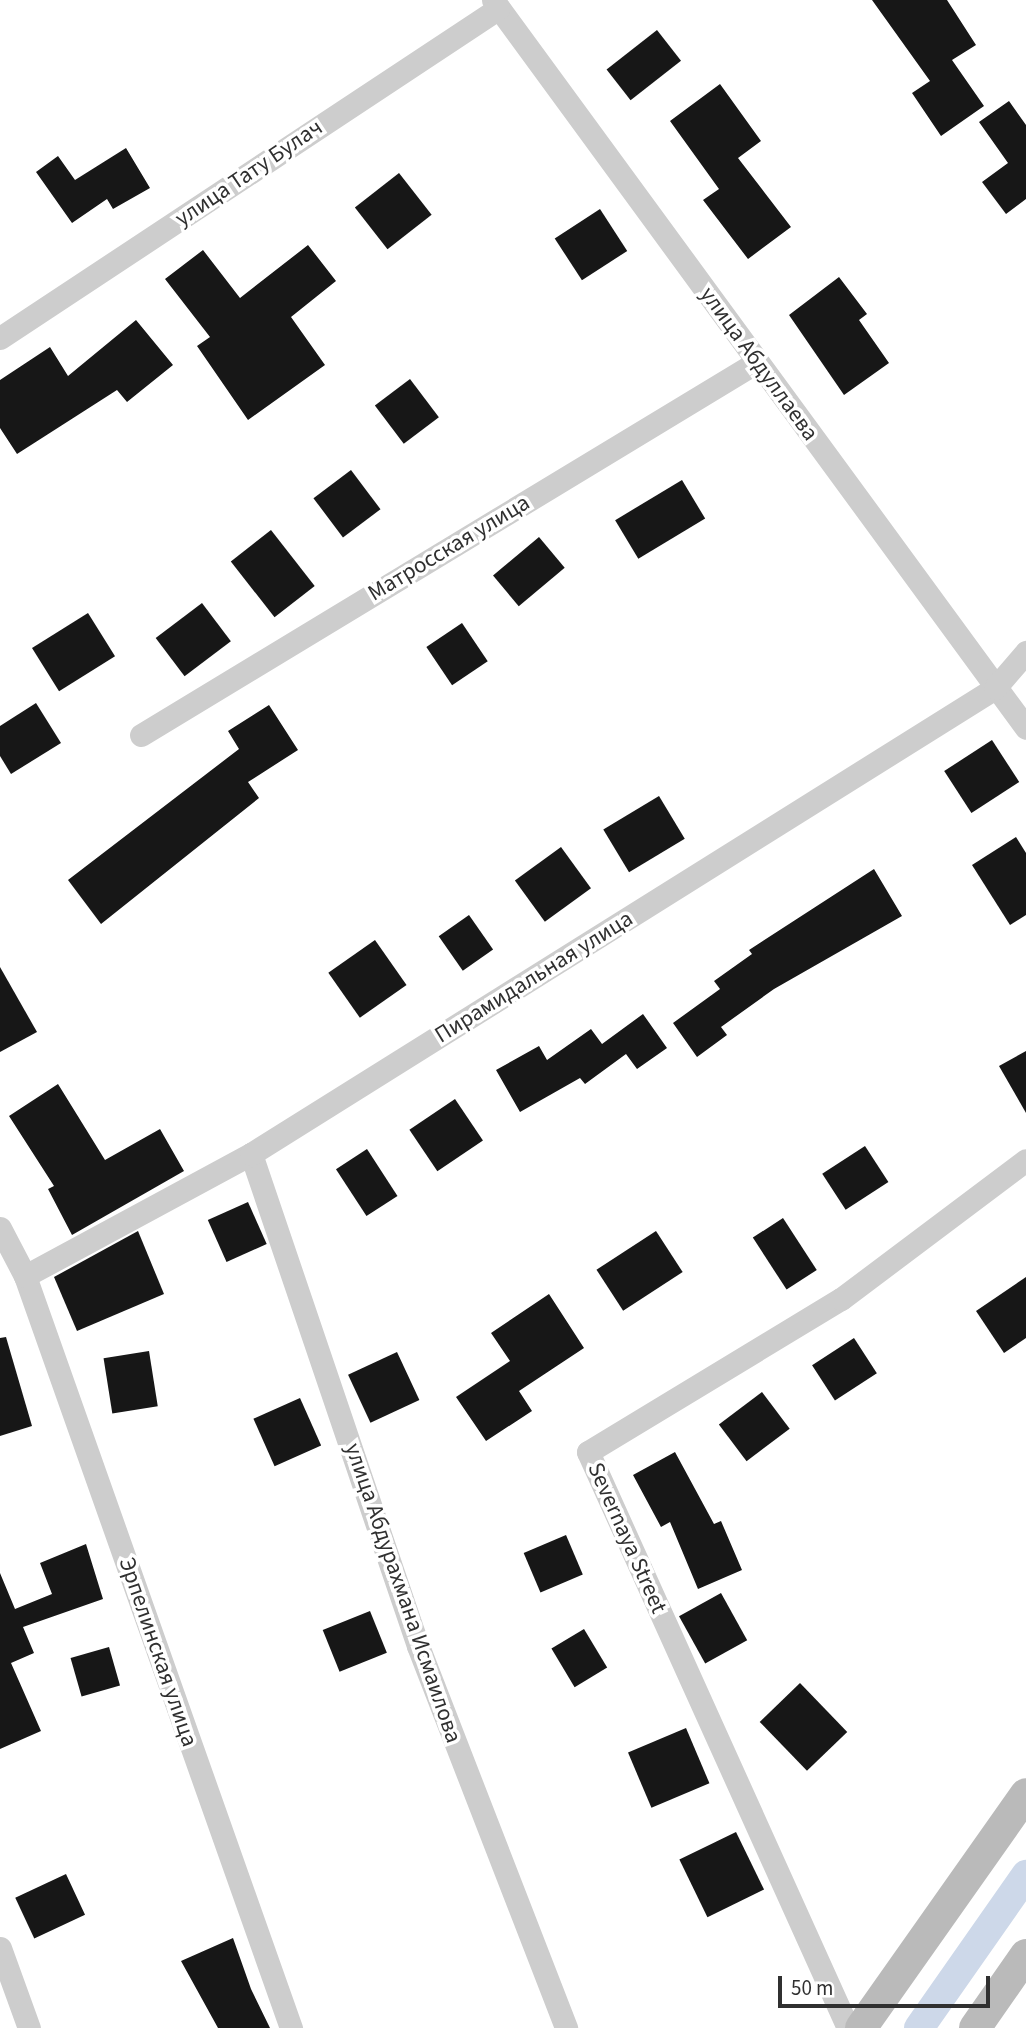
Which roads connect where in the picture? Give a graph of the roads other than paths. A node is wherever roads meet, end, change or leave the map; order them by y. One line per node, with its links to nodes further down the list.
1 (496, 4): 2 (street, улица Тату Булач); 3 (street, улица Абдуллаева)
2 (0, 338)
3 (757, 362): 5 (street, улица Абдуллаева); 7 (street, Матросская улица)
4 (1026, 652): 5 (street, Пирамидальная улица)
5 (995, 688): 6 (street, улица Абдуллаева); 8 (street, Пирамидальная улица)
6 (1026, 728)
7 (141, 735)
8 (251, 1154): 11 (street, Пирамидальная улица); 17 (street, улица Абдурахмана Исмаилова)
9 (1026, 1160): 18 (street, Severnaya Street)
10 (0, 1228): 11 (street, Эрпелинская улица)
11 (25, 1276): 16 (street, Эрпелинская улица)
12 (1026, 1794): 19 (main road)
13 (0, 1948): 15 (street)
14 (1026, 1955): 20 (main road)
15 (29, 2028)
16 (291, 2028)
17 (566, 2028)
18 (848, 2028)
19 (861, 2028)
20 (975, 2028)

